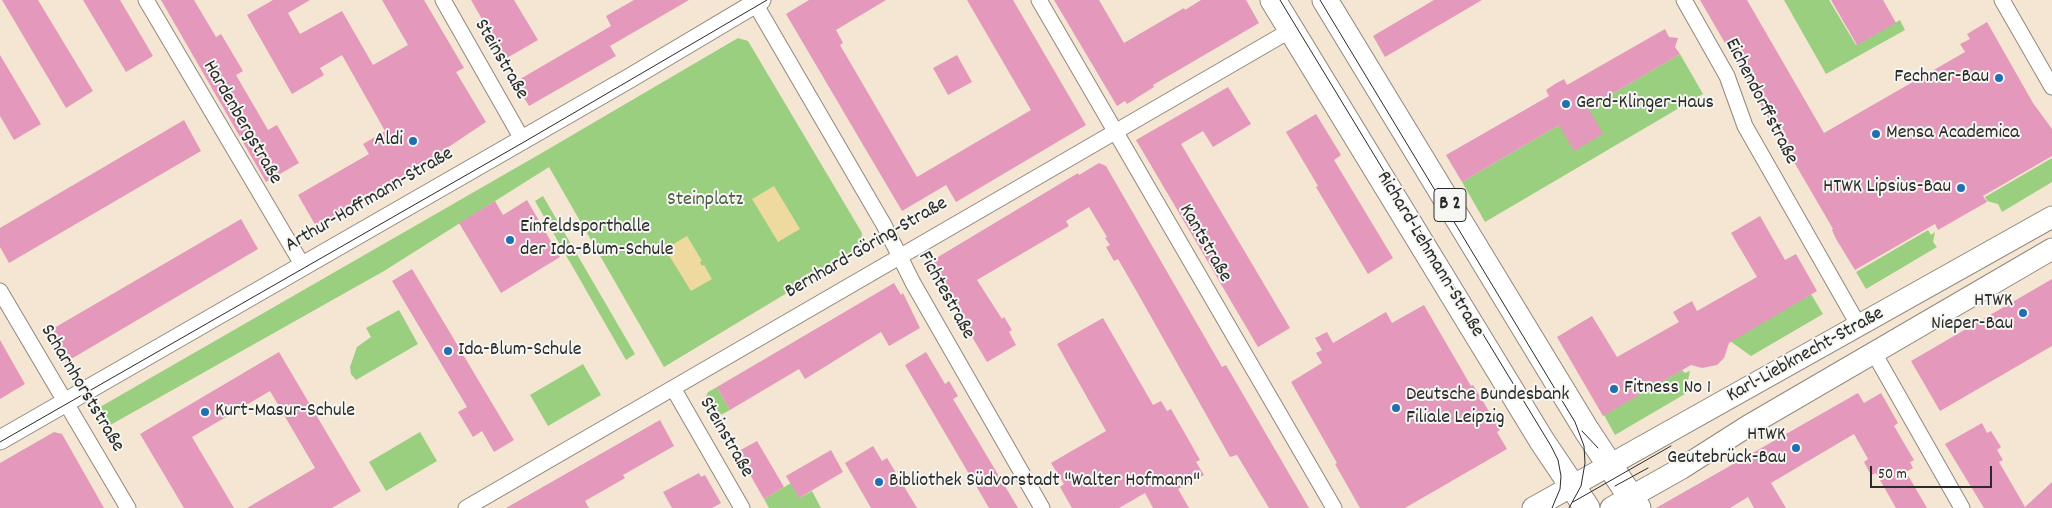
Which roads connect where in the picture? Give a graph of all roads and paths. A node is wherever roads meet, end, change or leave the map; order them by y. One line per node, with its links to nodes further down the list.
1 (146, 0): 16 (street, Hardenbergstraße)
2 (443, 0): 12 (street, Steinstraße)
3 (1039, 0): 11 (street, Kantstraße)
4 (1273, 0): 9 (main road, Richard-Lehmann-Straße / B 2)
5 (1684, 0): 18 (street, Eichendorffstraße)
6 (2002, 0): 10 (street)
7 (756, 1): 12 (street, Arthur-Hoffmann-Straße); 15 (street, Fichtestraße)
8 (1331, 2): 23 (main road, B 2)
9 (1291, 30): 11 (street, Bernhard-Göring-Straße); 24 (main road, Richard-Lehmann-Straße / B 2)
10 (2052, 87)
11 (1116, 131): 15 (street, Bernhard-Göring-Straße); 30 (street, Kantstraße)
12 (522, 139): 16 (street, Arthur-Hoffmann-Straße)
13 (2052, 217): 18 (main road, Karl-Liebknecht-Straße)
14 (2052, 249): 19 (main road, Karl-Liebknecht-Straße)
15 (900, 257): 20 (street, Bernhard-Göring-Straße); 29 (street, Fichtestraße)
16 (303, 266): 21 (street, Arthur-Hoffmann-Straße)
17 (0, 291): 21 (street, Scharnhorststraße)
18 (1859, 326): 23 (main road, Karl-Liebknecht-Straße)
19 (1874, 353): 25 (main road, Karl-Liebknecht-Straße); 33 (street)
20 (673, 388): 27 (street, Bernhard-Göring-Straße); 28 (street, Steinstraße)
21 (66, 403): 22 (street, Arthur-Hoffmann-Straße); 26 (street, Scharnhorststraße)
22 (0, 440)
23 (1609, 466): 24 (main road, Karl-Liebknecht-Straße); 25 (main road, B 2)
24 (1572, 486): 31 (main road, Karl-Liebknecht-Straße); 32 (main road, Richard-Lehmann-Straße / B 2)
25 (1626, 504)
26 (128, 508)
27 (466, 508)
28 (742, 508)
29 (1042, 508)
30 (1334, 508)
31 (1533, 508)
32 (1587, 508)
33 (1962, 508)

